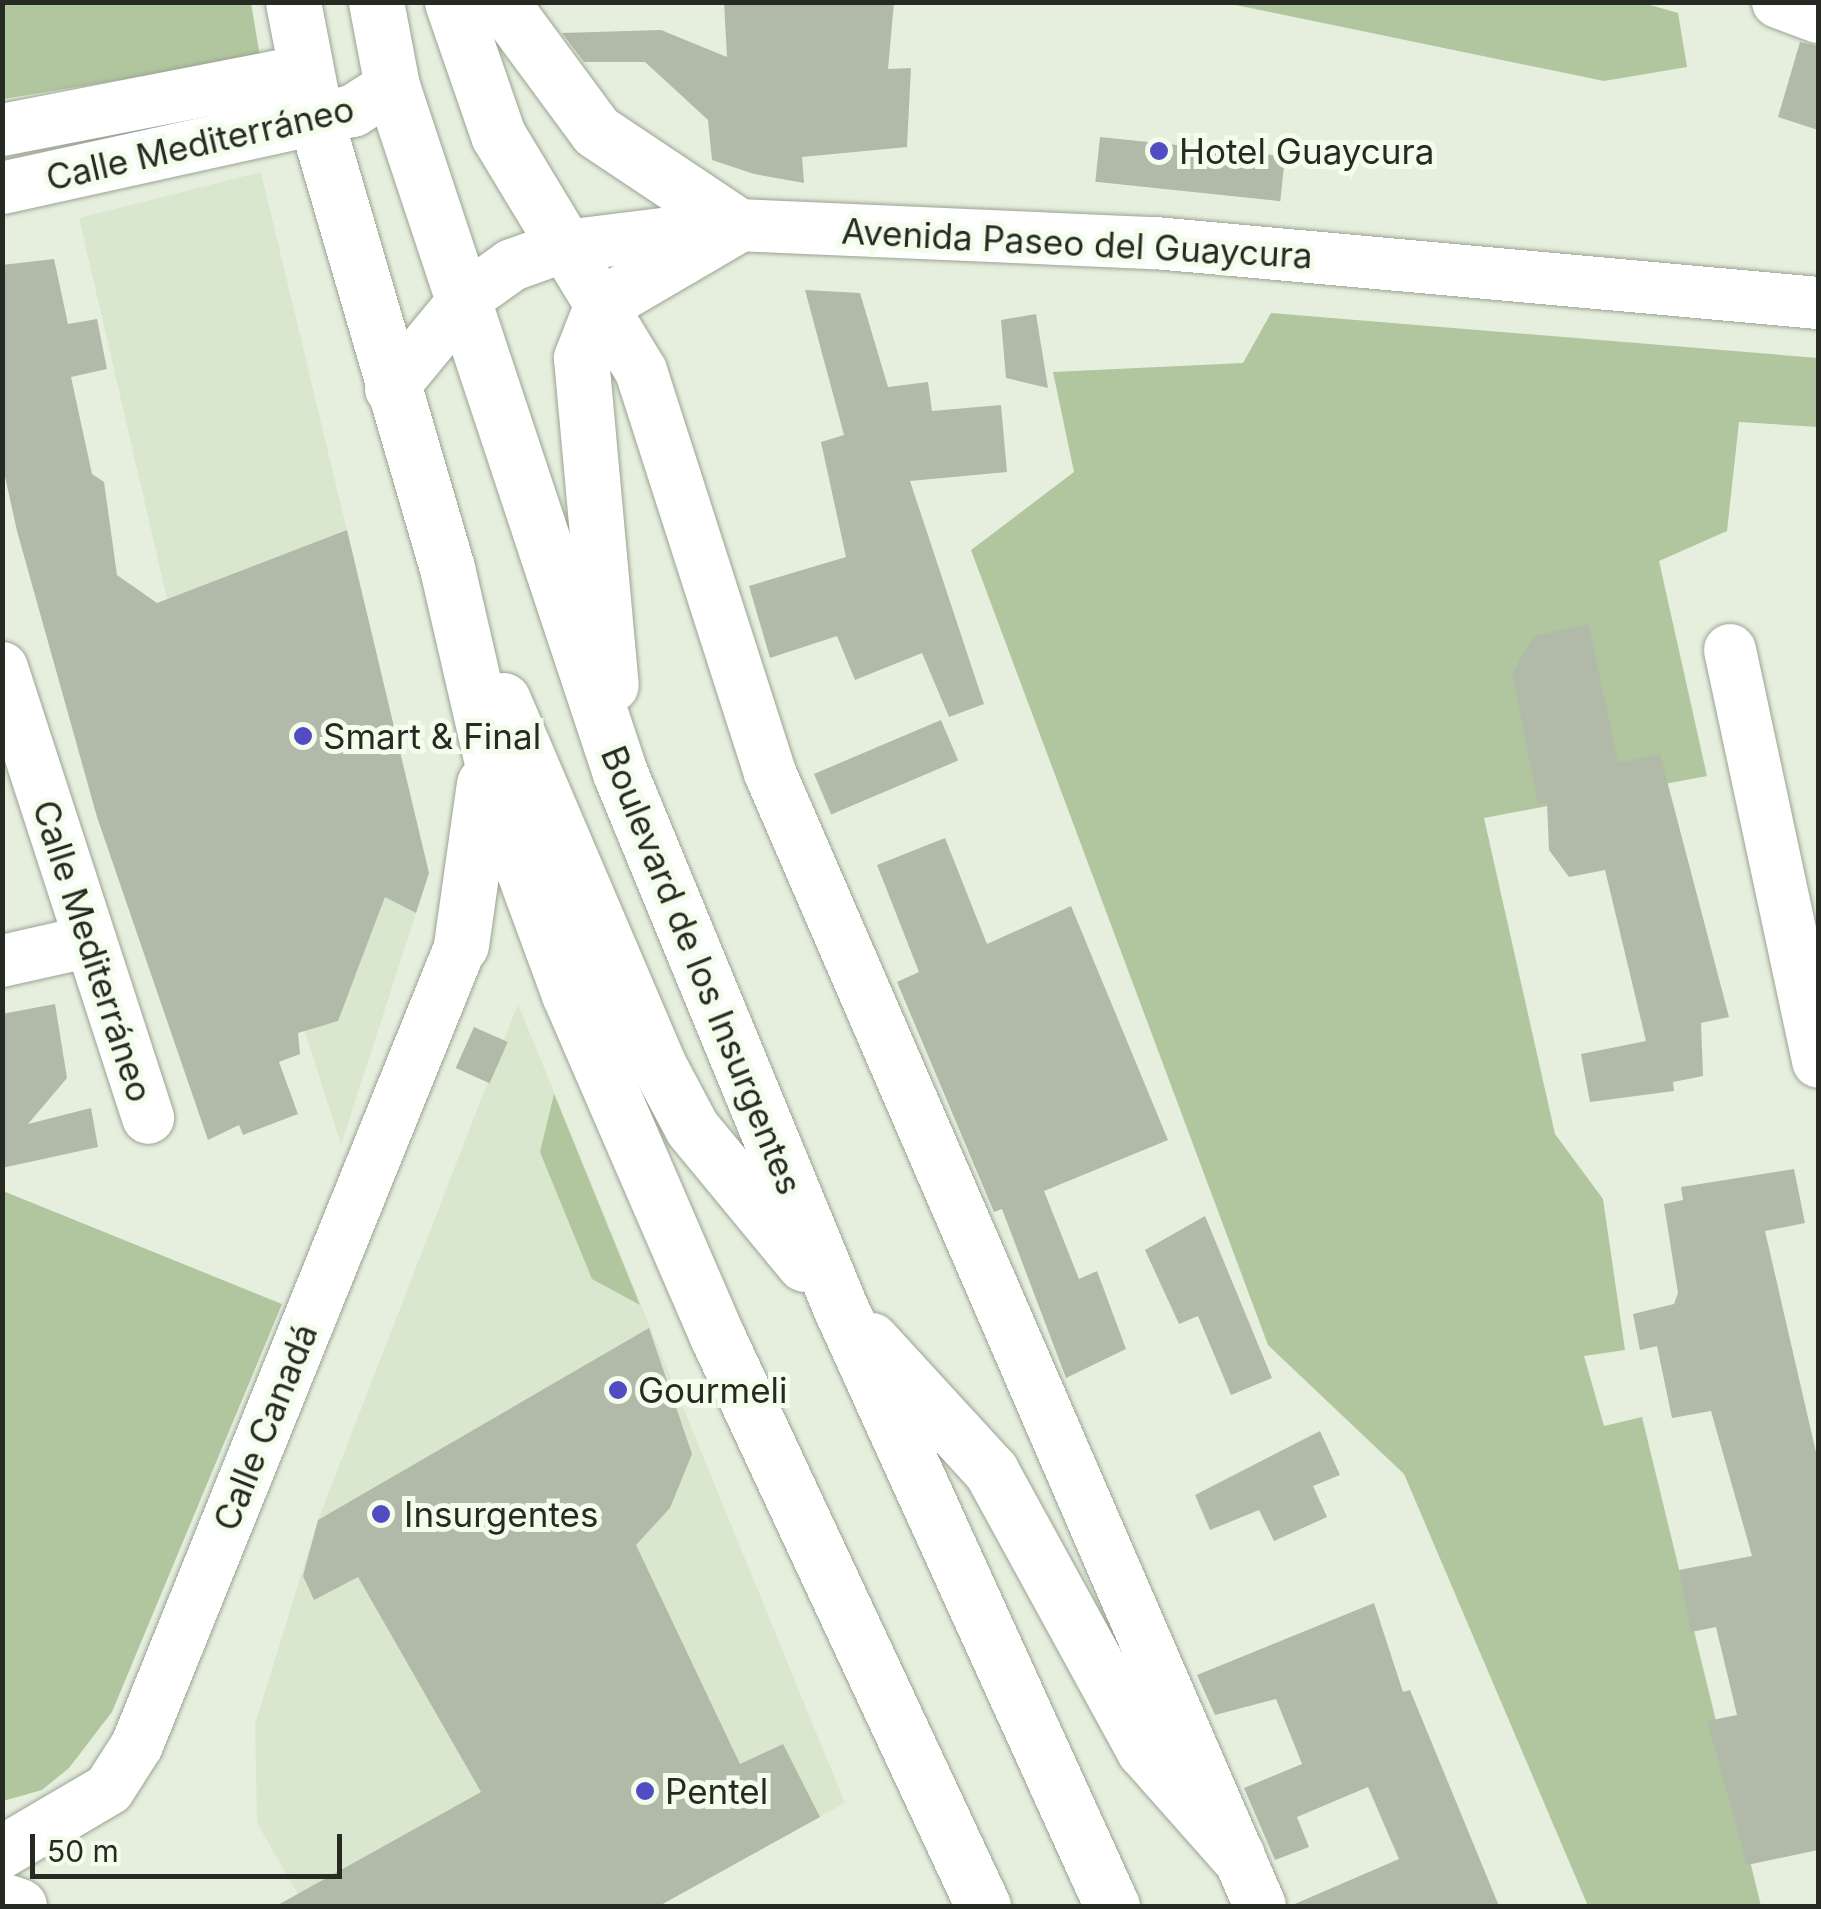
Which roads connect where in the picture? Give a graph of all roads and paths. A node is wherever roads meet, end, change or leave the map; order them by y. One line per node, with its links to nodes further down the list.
1 (294, 2): 8 (main road)
2 (376, 2): 7 (main road, Boulevard de los Insurgentes)
3 (452, 2): 14 (main road)
4 (501, 2): 13 (main road)
5 (1778, 2): 6 (street)
6 (1818, 16)
7 (392, 86): 8 (street, Calle Mediterráneo); 15 (main road, Boulevard de los Insurgentes)
8 (311, 96): 9 (street, Calle Mediterráneo); 11 (street, Calle Mediterráneo); 18 (main road)
9 (58, 121): 10 (street, Calle Mediterráneo); 11 (street)
10 (2, 130)
11 (70, 175): 12 (street, Calle Mediterráneo)
12 (2, 188)
13 (737, 225): 14 (street, Avenida Paseo del Guaycura); 16 (street, Avenida Paseo del Guaycura); 17 (main road)
14 (566, 246): 15 (street, Avenida Paseo del Guaycura); 17 (street)
15 (466, 298): 18 (street, Avenida Paseo del Guaycura); 23 (main road, Boulevard de los Insurgentes)
16 (1818, 303)
17 (602, 304): 23 (main road); 32 (street)
18 (391, 389): 19 (main road)
19 (447, 568): 22 (main road); 30 (main road)
20 (1730, 650): 26 (street)
21 (2, 668): 24 (street, Calle Mediterráneo)
22 (487, 741): 25 (main road); 35 (main road)
23 (620, 773): 30 (main road, Boulevard de los Insurgentes)
24 (86, 942): 27 (street); 29 (street, Calle Mediterráneo)
25 (460, 946): 31 (street, Calle Canadá)
26 (1808, 959): 28 (street)
27 (2, 961)
28 (1818, 1062)
29 (148, 1118)
30 (840, 1307): 32 (main road); 36 (main road, Boulevard de los Insurgentes)
31 (2, 1852)
32 (1237, 1854): 37 (street)
33 (2, 1900): 34 (main road)
34 (18, 1906)
35 (983, 1906)
36 (1112, 1906)
37 (1260, 1906)

